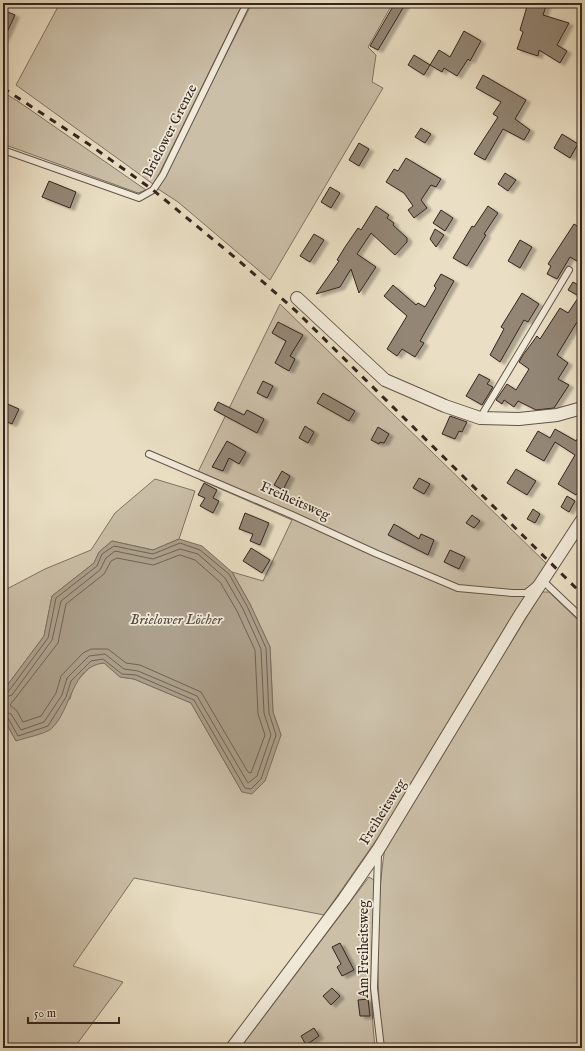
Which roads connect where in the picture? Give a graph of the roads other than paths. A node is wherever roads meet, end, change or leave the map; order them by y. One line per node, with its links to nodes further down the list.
1 (247, 3): 2 (lane, Brielower Grenze)
2 (3, 150)
3 (569, 270): 6 (lane)
4 (297, 298): 6 (street)
5 (582, 408): 6 (street)
6 (480, 418)
7 (149, 454): 9 (lane, Freiheitsweg)
8 (582, 520): 9 (street, Freiheitsweg)
9 (542, 580): 10 (lane); 11 (street, Freiheitsweg)
10 (582, 618)
11 (378, 850): 12 (street, Freiheitsweg); 13 (lane, Am Freiheitsweg)
12 (232, 1048)
13 (382, 1048)

